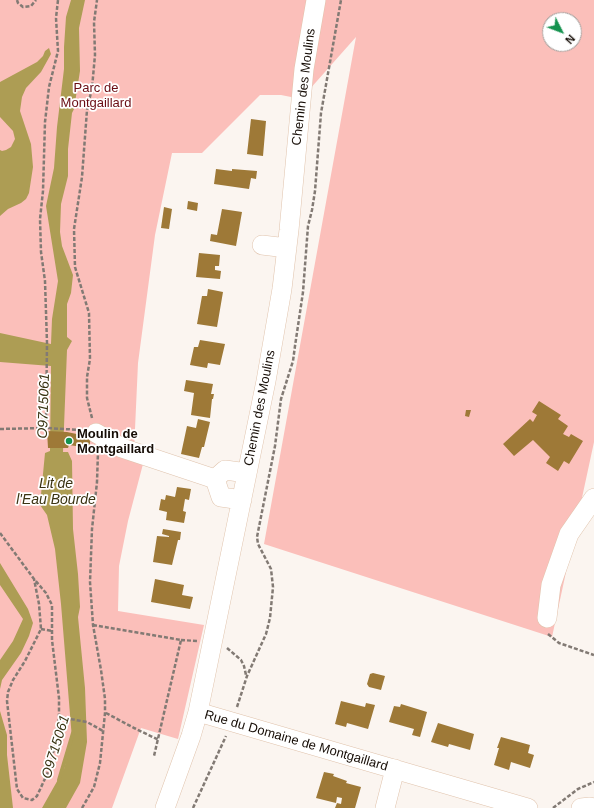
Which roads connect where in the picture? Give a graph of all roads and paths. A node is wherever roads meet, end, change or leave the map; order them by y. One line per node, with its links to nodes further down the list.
1 (17, 0): 2 (path)
2 (36, 0)
3 (58, 0): 9 (path)
4 (97, 0): 12 (path)
5 (316, 0): 8 (street, Chemin des Moulins)
6 (341, 0): 27 (path)
7 (262, 245): 8 (street)
8 (287, 248): 13 (street, Chemin des Moulins)
9 (46, 428): 10 (path); 11 (path)
10 (0, 429)
11 (74, 429)
12 (96, 433): 14 (street); 20 (path)
13 (247, 473): 14 (street); 16 (street, Chemin des Moulins)
14 (215, 479): 16 (street)
15 (594, 498): 19 (street)
16 (242, 500): 24 (street, Chemin des Moulins)
17 (0, 533): 18 (path)
18 (34, 579): 21 (path); 22 (path)
19 (548, 618): 23 (path)
20 (93, 625): 25 (path); 29 (path)
21 (41, 629): 22 (path); 26 (path)
22 (52, 631): 26 (path)
23 (594, 655)
24 (198, 712): 27 (street, Rue du Domaine de Montgaillard); 33 (street, Chemin des Moulins)
25 (106, 713): 28 (path); 29 (path)
26 (59, 717): 28 (path)
27 (232, 722): 31 (street, Rue du Domaine de Montgaillard); 34 (path)
28 (103, 731): 32 (path)
29 (159, 740): 30 (path)
30 (154, 756)
31 (395, 769): 35 (street, Rue du Domaine de Montgaillard); 36 (street, Rue du Domaine de Montgaillard)
32 (82, 808)
33 (165, 808)
34 (193, 808)
35 (385, 808)
36 (528, 808)
37 (581, 808): 38 (street)
38 (594, 808)

